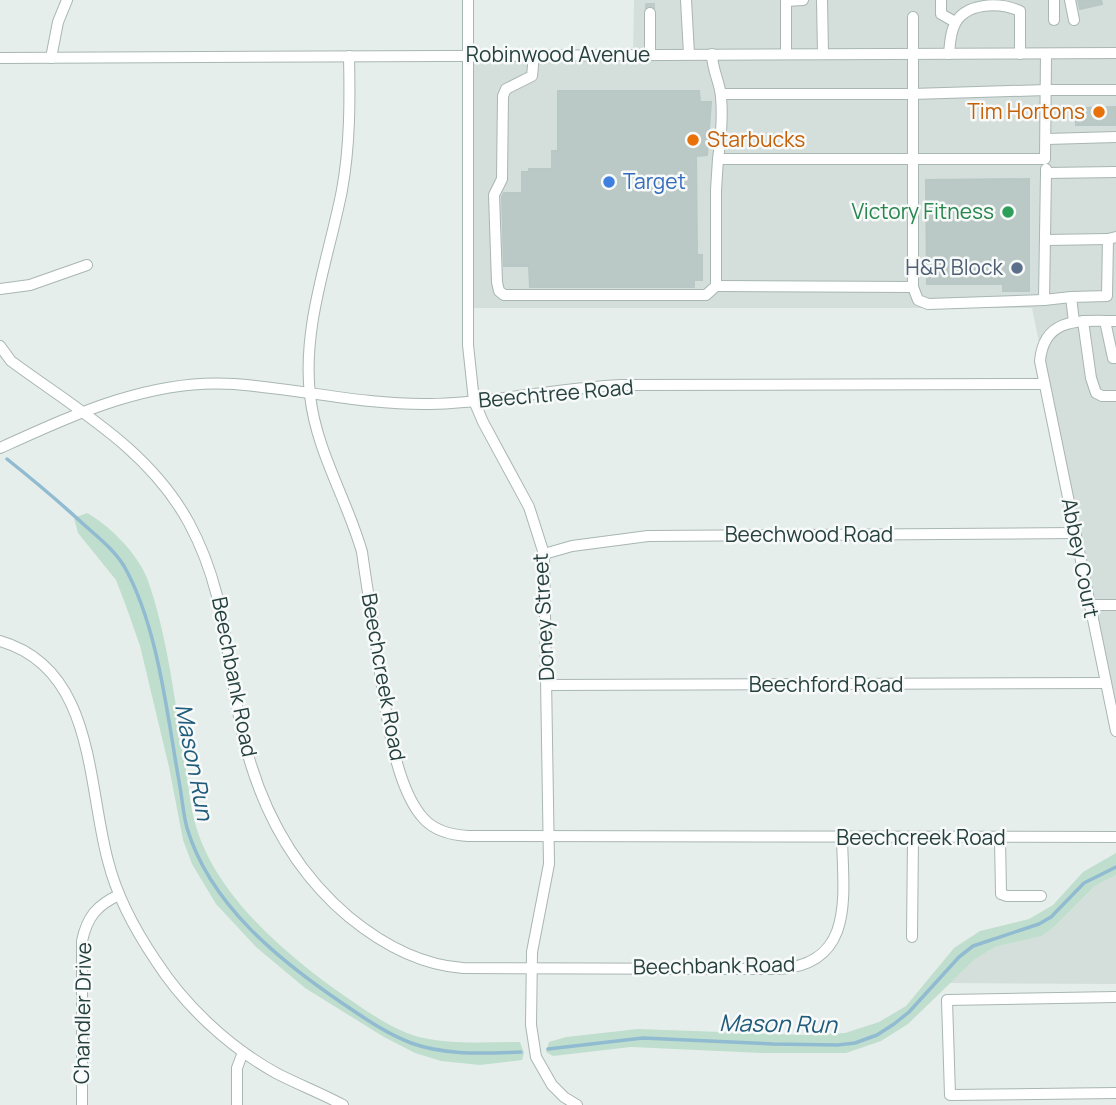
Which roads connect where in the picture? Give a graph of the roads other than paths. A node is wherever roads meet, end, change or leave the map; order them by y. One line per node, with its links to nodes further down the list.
1 (66, 0): 29 (street)
2 (468, 0): 27 (street, Doney Street)
3 (686, 0): 17 (street)
4 (803, 0): 19 (street)
5 (822, 0): 16 (street)
6 (941, 0): 14 (street)
7 (1054, 0): 12 (street)
8 (1070, 0): 13 (street)
9 (968, 5): 14 (street); 22 (street)
10 (650, 13): 25 (street)
11 (913, 17): 20 (street)
12 (1054, 20)
13 (1074, 20)
14 (955, 22): 21 (street)
15 (1116, 52): 23 (street, Robinwood Avenue)
16 (822, 53): 19 (street, Robinwood Avenue); 20 (street, Robinwood Avenue)
17 (689, 54): 18 (street, Robinwood Avenue); 25 (street, Robinwood Avenue)
18 (712, 54): 19 (street, Robinwood Avenue); 32 (street)
19 (786, 54)
20 (914, 54): 21 (street, Robinwood Avenue); 33 (street)
21 (949, 54): 22 (street, Robinwood Avenue)
22 (1020, 54): 23 (street, Robinwood Avenue)
23 (1046, 54): 30 (street)
24 (534, 55): 25 (street, Robinwood Avenue); 27 (street, Robinwood Avenue); 44 (street)
25 (650, 55)
26 (349, 56): 27 (street, Robinwood Avenue); 29 (street, Robinwood Avenue); 54 (street, Beechcreek Road)
27 (468, 56): 56 (street, Doney Street)
28 (0, 58): 29 (street, Robinwood Avenue)
29 (51, 58)
30 (1046, 90): 31 (street); 33 (street); 35 (street)
31 (1116, 90)
32 (721, 94): 33 (street); 37 (street)
33 (912, 94): 36 (street)
34 (1116, 137): 35 (street)
35 (1047, 139): 38 (street)
36 (913, 158): 37 (street); 38 (street); 45 (street)
37 (718, 159): 44 (street)
38 (1045, 159): 40 (street)
39 (1116, 172): 40 (street)
40 (1046, 173): 42 (street)
41 (1112, 238): 42 (street); 47 (street)
42 (1046, 240): 48 (street)
43 (87, 265): 46 (street)
44 (716, 286): 45 (street)
45 (913, 286): 48 (street)
46 (0, 289)
47 (1071, 297): 48 (street); 50 (street)
48 (1044, 300)
49 (1110, 321): 50 (street); 52 (street)
50 (1079, 322): 53 (street); 55 (street)
51 (0, 346): 57 (street, Beechbank Road)
52 (1116, 358)
53 (1044, 384): 56 (street, Beechtree Road); 59 (street, Abbey Court)
54 (310, 394): 56 (street, Beechtree Road); 57 (street, Beechtree Road); 67 (street, Beechcreek Road)
55 (1116, 396)
56 (474, 401): 60 (street, Doney Street)
57 (82, 411): 58 (street, Beechtree Road); 75 (street, Beechbank Road)
58 (0, 448)
59 (1075, 533): 60 (street, Beechwood Road); 61 (street, Abbey Court)
60 (544, 554): 65 (street, Doney Street)
61 (1089, 605): 62 (street); 64 (street, Abbey Court)
62 (1116, 605)
63 (0, 640): 72 (street)
64 (1106, 683): 65 (street, Beechford Road); 66 (street, Abbey Court)
65 (547, 685): 67 (street, Doney Street)
66 (1116, 731)
67 (548, 836): 68 (street, Beechcreek Road); 75 (street, Doney Street)
68 (842, 837): 70 (street, Beechcreek Road); 75 (street, Beechbank Road)
69 (1116, 837): 71 (street, Beechcreek Road)
70 (913, 838): 71 (street, Beechcreek Road); 74 (street)
71 (1000, 838): 73 (street)
72 (119, 895): 77 (street); 80 (street, Chandler Drive)
73 (1041, 896)
74 (912, 937)
75 (531, 968): 79 (street, Doney Street)
76 (1116, 997): 78 (street)
77 (243, 1052): 81 (street); 82 (street)
78 (1116, 1093)
79 (561, 1101): 83 (street, Doney Street)
80 (82, 1105)
81 (237, 1105)
82 (343, 1105)
83 (578, 1105)

